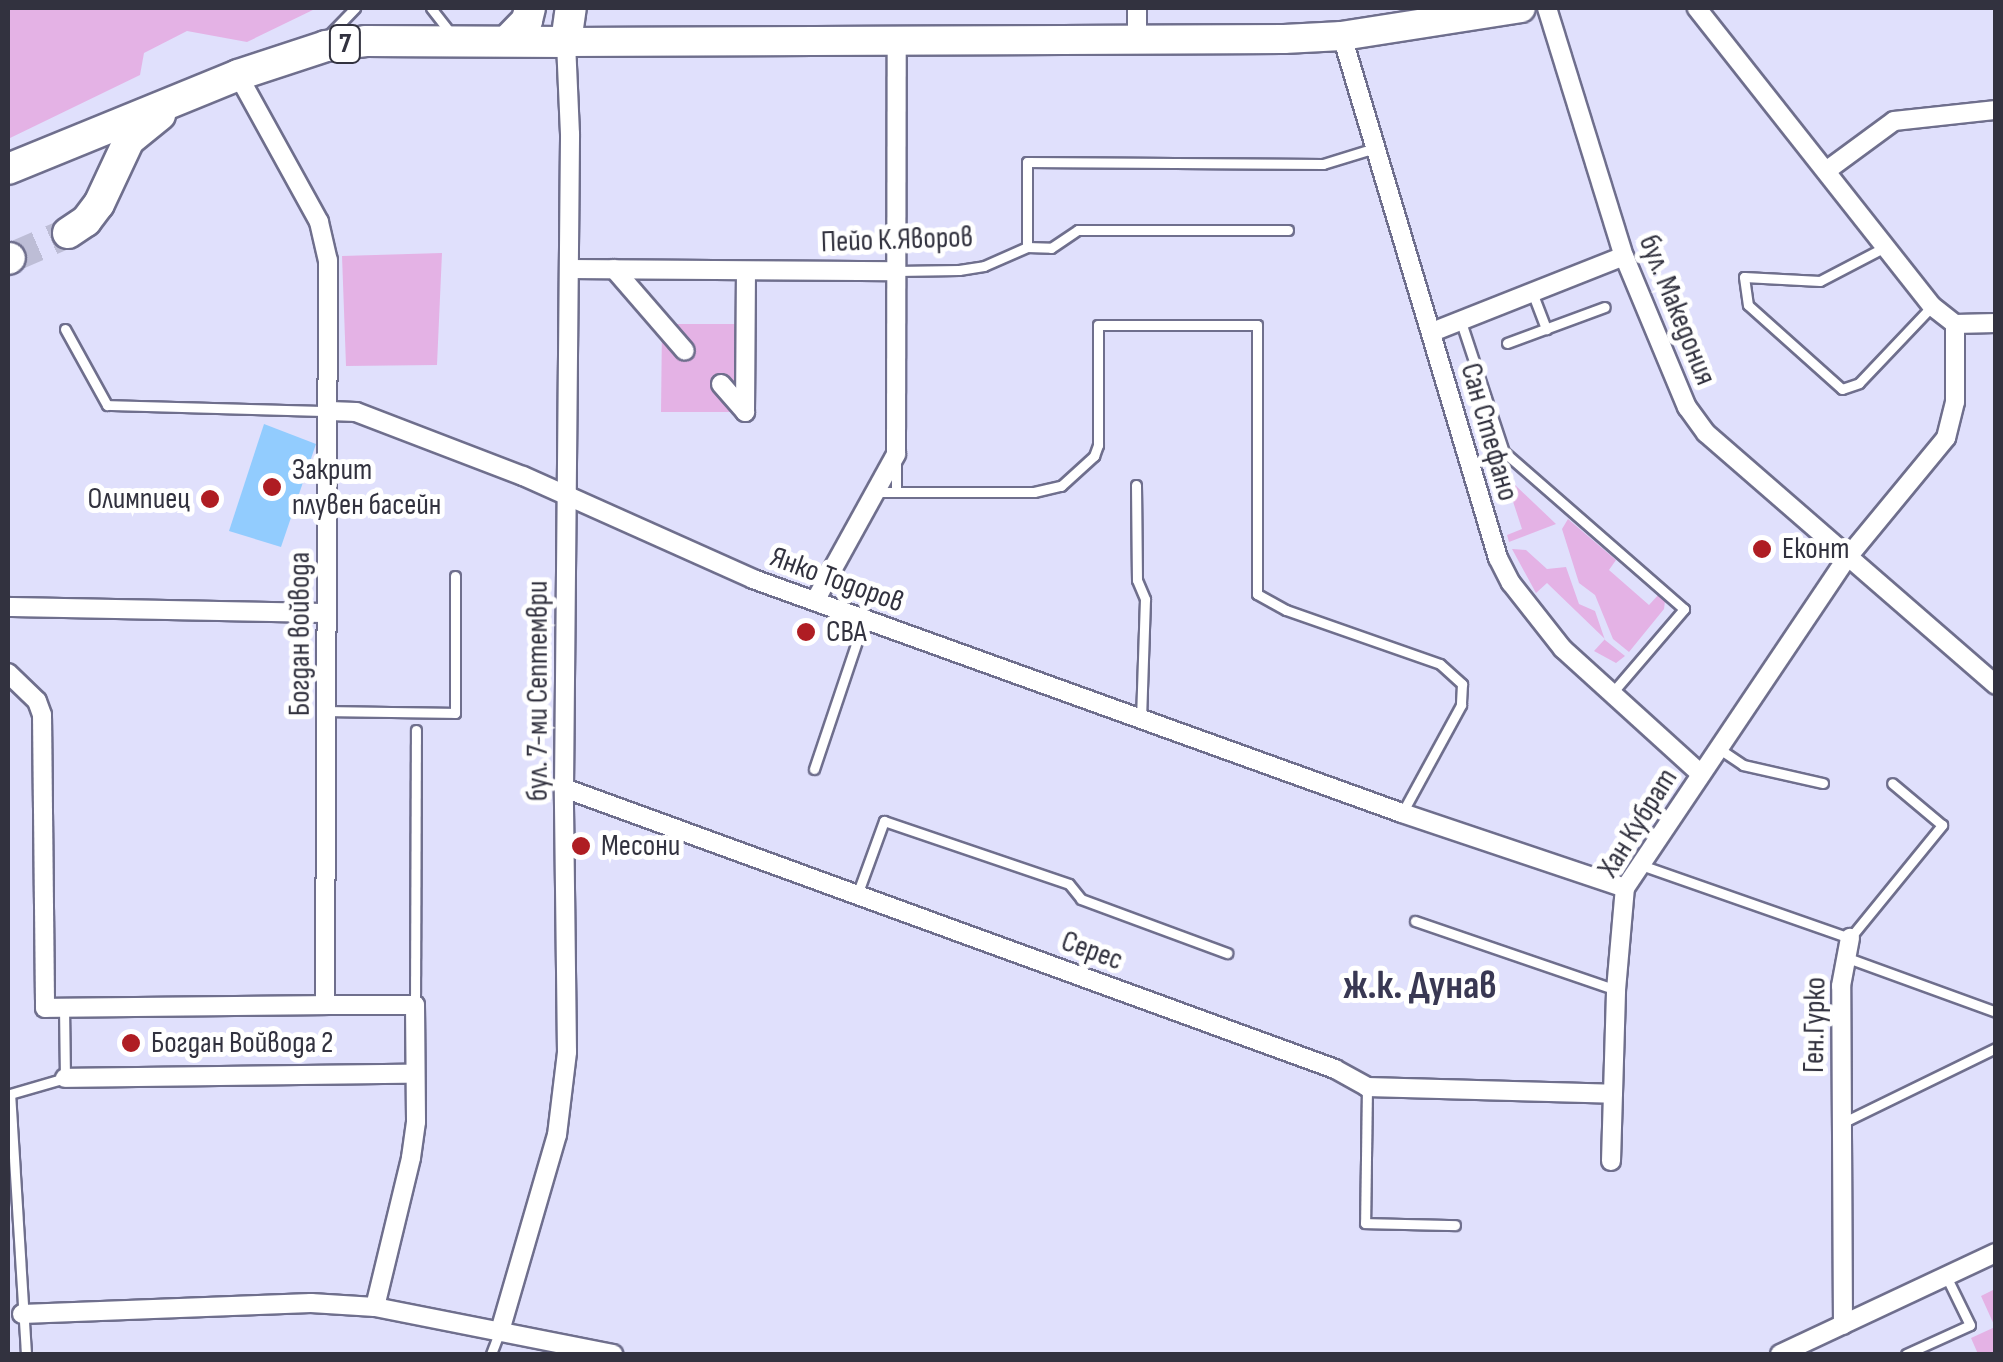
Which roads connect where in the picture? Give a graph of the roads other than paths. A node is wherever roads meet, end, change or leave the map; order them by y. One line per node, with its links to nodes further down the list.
1 (355, 8): 16 (lane)
2 (431, 8): 11 (lane)
3 (530, 8): 14 (main road)
4 (543, 8): 15 (main road)
5 (571, 8): 15 (main road)
6 (1137, 8): 13 (street)
7 (1521, 8): 10 (street)
8 (1547, 8): 27 (street, бул. Македония)
9 (1697, 8): 22 (street)
10 (1342, 36): 13 (street); 20 (street, Сан Стефано)
11 (456, 41): 14 (main road, 7); 16 (main road, 7)
12 (896, 41): 13 (street); 15 (street); 30 (street)
13 (1136, 41)
14 (507, 42): 15 (main road, 7)
15 (566, 42): 28 (street, бул. 7-ми Септември)
16 (318, 48): 17 (main road, 7)
17 (238, 75): 18 (main road, 7); 44 (street, Богдан войвода)
18 (192, 94): 21 (main road, 7); 24 (main road, 7)
19 (1996, 110): 22 (street)
20 (1375, 148): 25 (lane); 40 (street, Сан Стефано)
21 (8, 169)
22 (1826, 172): 26 (street)
23 (1288, 230): 25 (lane, Пейо К.Яворов)
24 (68, 233)
25 (1027, 247): 30 (lane, Пейо К.Яворов)
26 (1885, 247): 34 (street); 34 (lane)
27 (1624, 256): 32 (street); 50 (street, бул. Македония)
28 (569, 269): 29 (street, Пейо К.Яворов); 49 (street, бул. 7-ми Септември)
29 (614, 270): 31 (street, Пейо К.Яворов); 42 (street)
30 (896, 271): 31 (street, Пейо К.Яворов); 45 (street)
31 (746, 272): 43 (street)
32 (1532, 292): 35 (street); 39 (lane)
33 (1604, 306): 39 (lane)
34 (1932, 306): 37 (street)
35 (1461, 320): 40 (street); 58 (lane)
36 (1996, 322): 37 (street)
37 (1955, 324): 50 (street, Хан Кубрат)
38 (65, 329): 44 (lane, Янко Тодоров)
39 (1546, 329): 41 (lane)
40 (1432, 332): 58 (street, Сан Стефано)
41 (1506, 344)
42 (685, 351)
43 (721, 384)
44 (330, 411): 49 (street, Янко Тодоров); 54 (street, Богдан войвода)
45 (896, 454): 47 (street); 48 (lane)
46 (1136, 485): 60 (lane)
47 (873, 492): 48 (lane); 52 (street)
48 (896, 492): 68 (lane)
49 (567, 496): 52 (street, Янко Тодоров); 67 (street, бул. 7-ми Септември)
50 (1846, 558): 57 (street, бул. Македония); 62 (street, Хан Кубрат)
51 (455, 576): 59 (lane)
52 (815, 601): 55 (street, Янко Тодоров)
53 (8, 607): 54 (street)
54 (327, 613): 59 (street, Богдан войвода)
55 (864, 619): 60 (street, Янко Тодоров); 63 (lane)
56 (8, 673): 79 (street)
57 (1996, 684)
58 (1612, 693): 64 (street, Сан Стефано)
59 (327, 711): 78 (street, Богдан войвода)
60 (1142, 719): 68 (street, Янко Тодоров)
61 (416, 730): 77 (lane)
62 (1718, 748): 64 (street, Хан Кубрат); 65 (lane)
63 (814, 770)
64 (1700, 774): 69 (street, Хан Кубрат)
65 (1823, 783)
66 (1892, 784): 73 (lane, Ген.Гурко)
67 (564, 788): 71 (street, Серес); 94 (street, бул. 7-ми Септември)
68 (1402, 813): 70 (street, Янко Тодоров)
69 (1641, 864): 70 (street, Хан Кубрат); 73 (lane)
70 (1625, 888): 76 (street, Хан Кубрат)
71 (857, 895): 74 (lane); 84 (street, Серес)
72 (1415, 921): 76 (lane)
73 (1850, 938): 75 (street, Ген.Гурко)
74 (1227, 953)
75 (1845, 957): 80 (lane); 86 (street, Ген.Гурко)
76 (1616, 990): 85 (street, Хан Кубрат)
77 (415, 1005): 78 (street); 82 (street)
78 (325, 1006): 79 (street)
79 (64, 1008): 83 (lane)
80 (1996, 1012)
81 (1996, 1048): 86 (lane)
82 (416, 1074): 83 (street); 91 (street)
83 (65, 1078): 92 (lane)
84 (1367, 1087): 85 (street, Серес); 88 (lane)
85 (1612, 1094): 87 (street, Хан Кубрат)
86 (1842, 1124): 93 (street, Ген.Гурко)
87 (1611, 1161)
88 (1454, 1225)
89 (1996, 1252): 90 (street)
90 (1946, 1276): 93 (street); 99 (lane)
91 (375, 1307): 92 (street); 94 (street)
92 (22, 1314): 95 (lane)
93 (1842, 1325): 98 (street)
94 (500, 1331): 96 (lane); 97 (street)
95 (26, 1354)
96 (492, 1354)
97 (613, 1354)
98 (1780, 1354)
99 (1906, 1354)

